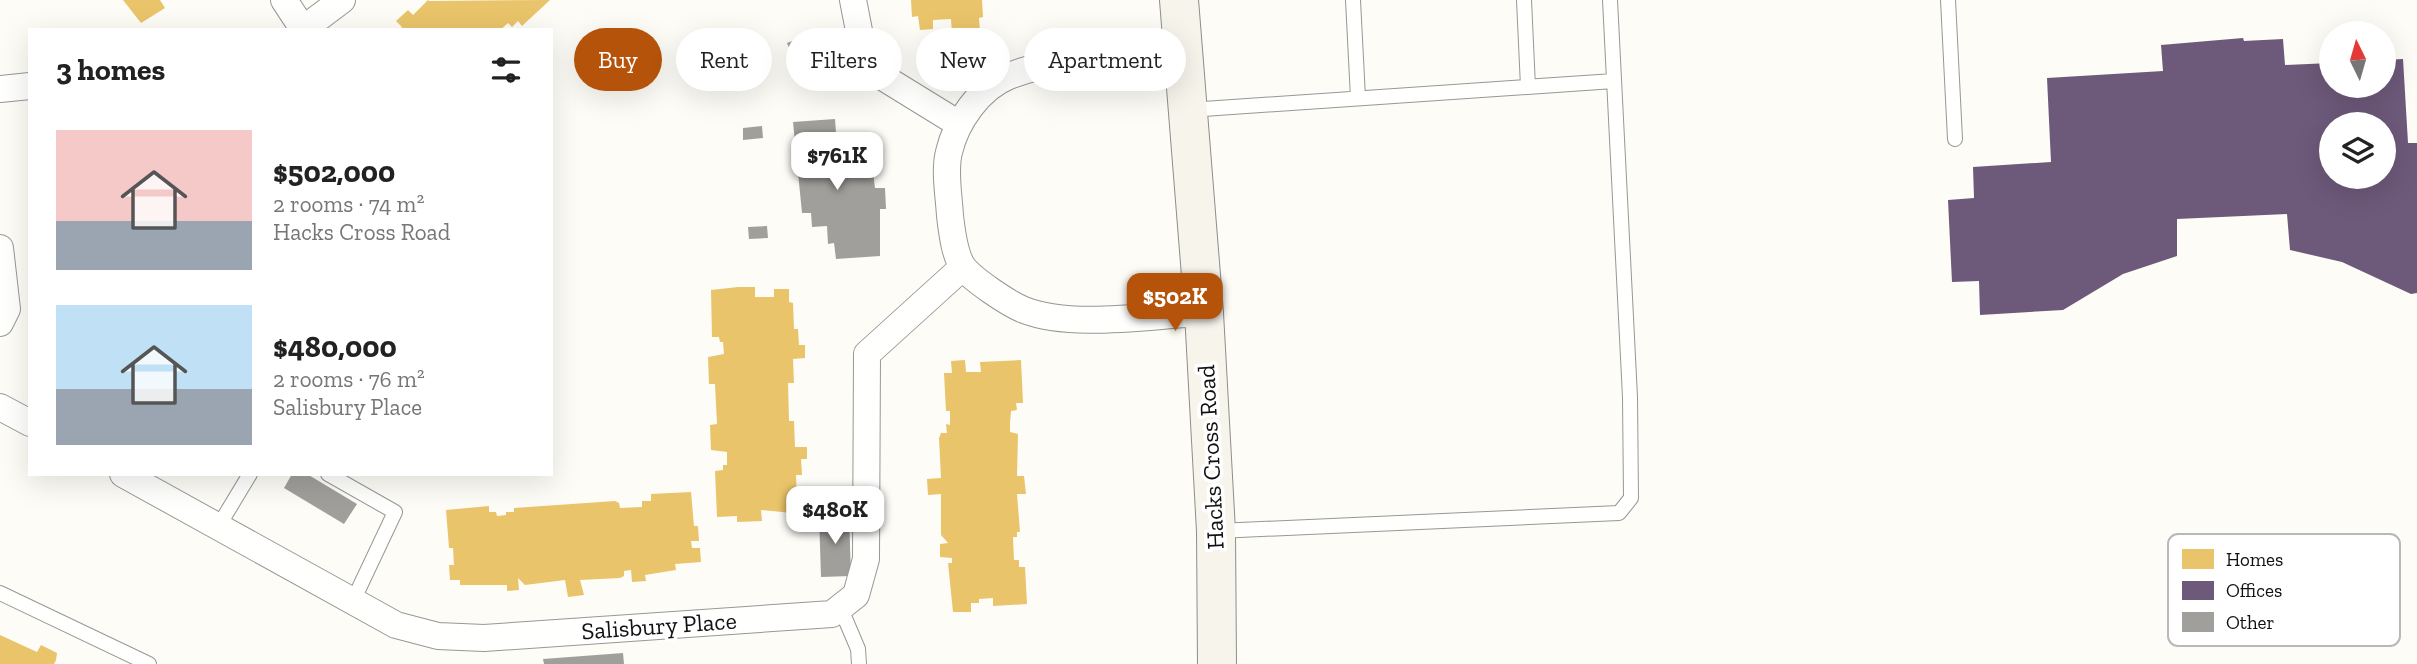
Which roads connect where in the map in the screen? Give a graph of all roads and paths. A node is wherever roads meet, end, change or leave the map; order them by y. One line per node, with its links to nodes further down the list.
1 (284, 0): 9 (street)
2 (342, 0): 10 (street)
3 (853, 0): 20 (street)
4 (1179, 0): 11 (main road, Hacks Cross Road)
5 (1353, 0): 18 (lane)
6 (1524, 0): 15 (lane)
7 (1611, 0): 13 (lane)
8 (1948, 0): 21 (lane)
9 (301, 28)
10 (305, 28)
11 (1181, 28)
12 (1024, 72): 20 (street)
13 (1614, 81): 15 (lane); 32 (lane)
14 (28, 86): 16 (street)
15 (1528, 87): 18 (lane)
16 (0, 89)
17 (1185, 91): 19 (main road, Hacks Cross Road)
18 (1358, 98): 19 (lane)
19 (1187, 110): 24 (main road, Hacks Cross Road)
20 (959, 124): 23 (street)
21 (1955, 139)
22 (0, 248): 25 (street)
23 (963, 267): 24 (street); 35 (street)
24 (1204, 313): 32 (main road, Hacks Cross Road)
25 (0, 323)
26 (0, 407): 27 (street)
27 (28, 422)
28 (127, 476): 31 (street, Salisbury Place)
29 (249, 476): 31 (lane)
30 (332, 476): 34 (lane)
31 (218, 527): 34 (street, Salisbury Place)
32 (1216, 531): 38 (main road, Hacks Cross Road)
33 (0, 593): 36 (lane)
34 (353, 601): 35 (street, Salisbury Place)
35 (841, 609): 37 (lane)
36 (149, 664)
37 (859, 664)
38 (1217, 664)

